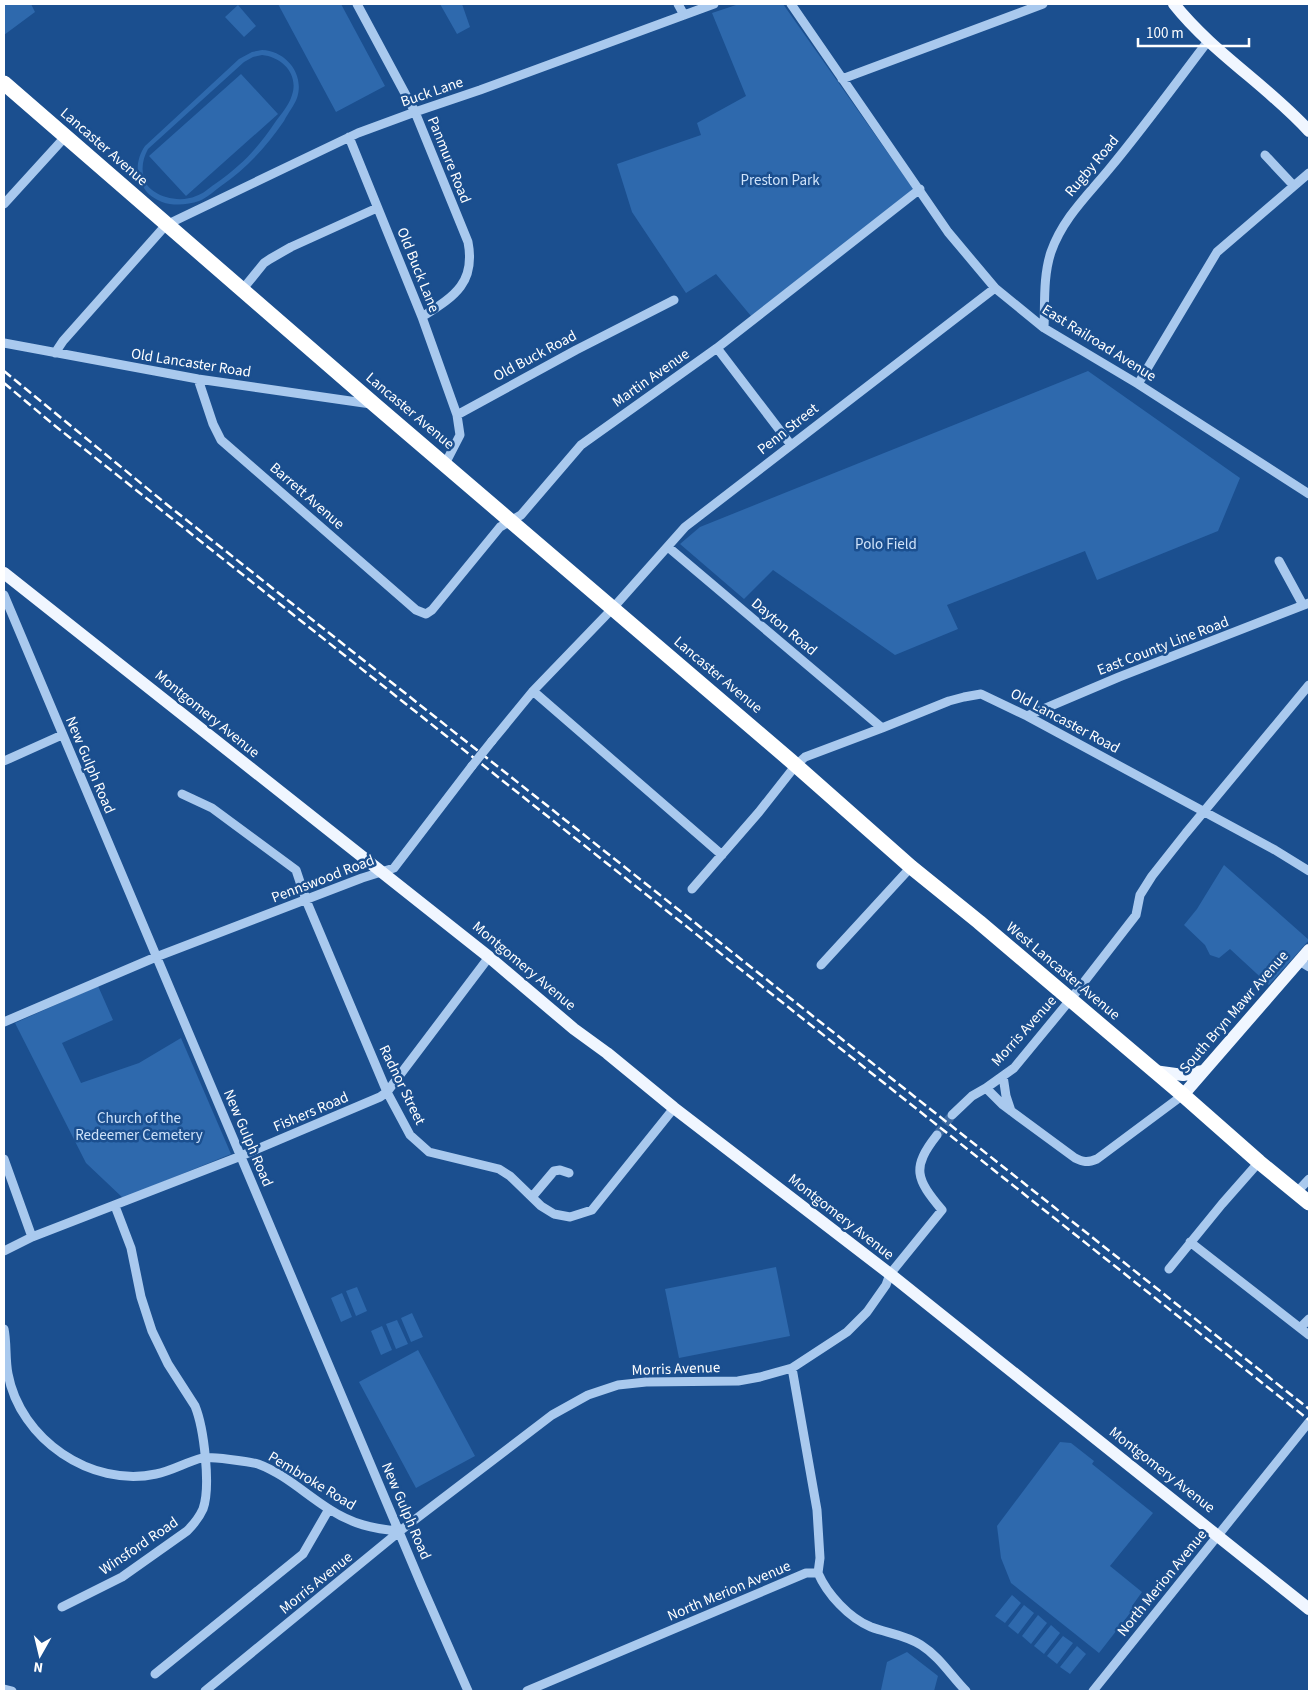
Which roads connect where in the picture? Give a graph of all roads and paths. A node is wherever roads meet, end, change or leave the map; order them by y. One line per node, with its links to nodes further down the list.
1 (357, 4): 11 (street, Panmure Road)
2 (678, 4): 7 (street)
3 (714, 4): 7 (street, Buck Lane)
4 (791, 4): 9 (street, East Railroad Avenue)
5 (1043, 4): 9 (street)
6 (1174, 4): 8 (main road)
7 (684, 15): 11 (street, Buck Lane)
8 (1208, 41): 12 (main road); 26 (street, Rugby Road)
9 (842, 79): 18 (street, East Railroad Avenue)
10 (4, 83): 13 (highway, Lancaster Avenue)
11 (415, 112): 14 (street, Buck Lane); 25 (street, Panmure Road)
12 (1309, 131)
13 (65, 137): 19 (street); 21 (highway, Lancaster Avenue)
14 (349, 137): 20 (street, Old Buck Lane); 21 (street, Buck Lane)
15 (1265, 155): 17 (street)
16 (1309, 173): 17 (street)
17 (1294, 186): 31 (street)
18 (920, 189): 22 (street, East Railroad Avenue); 28 (street, Martin Avenue)
19 (4, 204)
20 (377, 208): 23 (street); 25 (street, Old Buck Lane)
21 (166, 225): 23 (highway, Lancaster Avenue); 29 (street)
22 (994, 288): 26 (street, East Railroad Avenue); 34 (street, Penn Street)
23 (242, 290): 32 (highway, Lancaster Avenue)
24 (674, 300): 33 (street, Old Buck Road)
25 (422, 317): 33 (street, Old Buck Lane)
26 (1044, 328): 31 (street, East Railroad Avenue)
27 (4, 343): 29 (street, Old Lancaster Road)
28 (717, 348): 34 (street); 37 (street, Martin Avenue)
29 (55, 353): 30 (street, Old Lancaster Road)
30 (198, 379): 32 (street, Old Lancaster Road); 44 (street, Barrett Avenue)
31 (1138, 384): 36 (street, East Railroad Avenue)
32 (375, 405): 35 (highway, Lancaster Avenue)
33 (457, 415): 35 (street)
34 (791, 444): 38 (street, Penn Street)
35 (445, 464): 37 (highway, Lancaster Avenue)
36 (1309, 494)
37 (512, 521): 43 (highway, Lancaster Avenue); 44 (street, Martin Avenue)
38 (668, 547): 43 (street, Penn Street); 48 (street, Dayton Road)
39 (1280, 561): 42 (street)
40 (4, 573): 57 (main road, Montgomery Avenue)
41 (4, 595): 49 (street, New Gulph Road)
42 (1306, 604): 47 (street, East County Line Road)
43 (613, 608): 46 (street, Pennswood Road); 51 (highway, Lancaster Avenue)
44 (424, 614)
45 (1309, 685): 53 (street, Morris Avenue)
46 (533, 691): 54 (street); 57 (street, Pennswood Road, bridge)
47 (1027, 716): 48 (street, Old Lancaster Road); 53 (street, Old Lancaster Road)
48 (882, 728): 51 (street, Old Lancaster Road)
49 (62, 735): 50 (street); 61 (street, New Gulph Road)
50 (4, 761)
51 (796, 765): 54 (street, Old Lancaster Road); 55 (highway, West Lancaster Avenue)
52 (182, 794): 59 (street, Radnor Street)
53 (1204, 812): 56 (street, Old Lancaster Road); 65 (street, Morris Avenue)
54 (722, 855): 58 (street, Old Lancaster Road)
55 (911, 867): 63 (street); 65 (highway, West Lancaster Avenue)
56 (1309, 871)
57 (380, 872): 59 (street, Pennswood Road); 62 (main road, Montgomery Avenue)
58 (692, 889)
59 (306, 900): 61 (street, Pennswood Road); 71 (street, Radnor Street)
60 (1309, 950): 64 (main road, South Bryn Mawr Avenue)
61 (156, 957): 66 (street, Pennswood Road); 77 (street, New Gulph Road)
62 (489, 957): 71 (street, Fishers Road); 73 (main road, Montgomery Avenue)
63 (821, 964)
64 (1304, 964): 68 (main road, South Bryn Mawr Avenue)
65 (1070, 1000): 67 (highway, West Lancaster Avenue); 69 (street, Morris Avenue)
66 (4, 1022)
67 (1153, 1070): 68 (main road); 72 (highway, West Lancaster Avenue)
68 (1203, 1071): 72 (main road, South Bryn Mawr Avenue)
69 (1003, 1076): 70 (street, Morris Avenue); 74 (street)
70 (986, 1088): 74 (street); 75 (street, Morris Avenue)
71 (387, 1092): 77 (street, Fishers Road); 83 (street, Radnor Street)
72 (1183, 1095): 74 (street); 79 (highway, West Lancaster Avenue)
73 (674, 1108): 83 (street, Radnor Street); 90 (main road, Montgomery Avenue)
74 (1011, 1111)
75 (952, 1116)
76 (937, 1135): 90 (street, Morris Avenue)
77 (241, 1156): 85 (street, Fishers Road); 99 (street, New Gulph Road)
78 (4, 1159): 86 (street)
79 (1259, 1162): 82 (highway, West Lancaster Avenue); 87 (street)
80 (569, 1173): 83 (street)
81 (1309, 1179): 82 (street)
82 (1297, 1192): 84 (highway, West Lancaster Avenue)
83 (532, 1197)
84 (1309, 1203)
85 (115, 1206): 86 (street, Fishers Road); 97 (street, Winsford Road)
86 (32, 1237): 88 (street, Fishers Road)
87 (1190, 1242): 89 (street); 92 (street)
88 (4, 1250)
89 (1169, 1269)
90 (890, 1274): 95 (street, Morris Avenue); 100 (main road, Montgomery Avenue)
91 (1309, 1319): 92 (street)
92 (1301, 1327): 94 (street)
93 (4, 1329): 97 (street, Pembroke Road)
94 (1309, 1335)
95 (792, 1368): 99 (street, Morris Avenue); 101 (street)
96 (1307, 1424): 100 (street, North Merion Avenue)
97 (204, 1458): 98 (street, Pembroke Road); 102 (street, Winsford Road)
98 (329, 1509): 99 (street, Pembroke Road); 104 (street)
99 (400, 1532): 107 (street, Morris Avenue); 108 (street, New Gulph Road)
100 (1218, 1536): 103 (main road, Montgomery Avenue); 111 (street, North Merion Avenue)
101 (818, 1573): 109 (street, North Merion Avenue); 110 (street)
102 (62, 1607)
103 (1309, 1609)
104 (155, 1674)
105 (4, 1689): 106 (street)
106 (12, 1691)
107 (205, 1691)
108 (468, 1691)
109 (527, 1691)
110 (966, 1691)
111 (1093, 1691)

